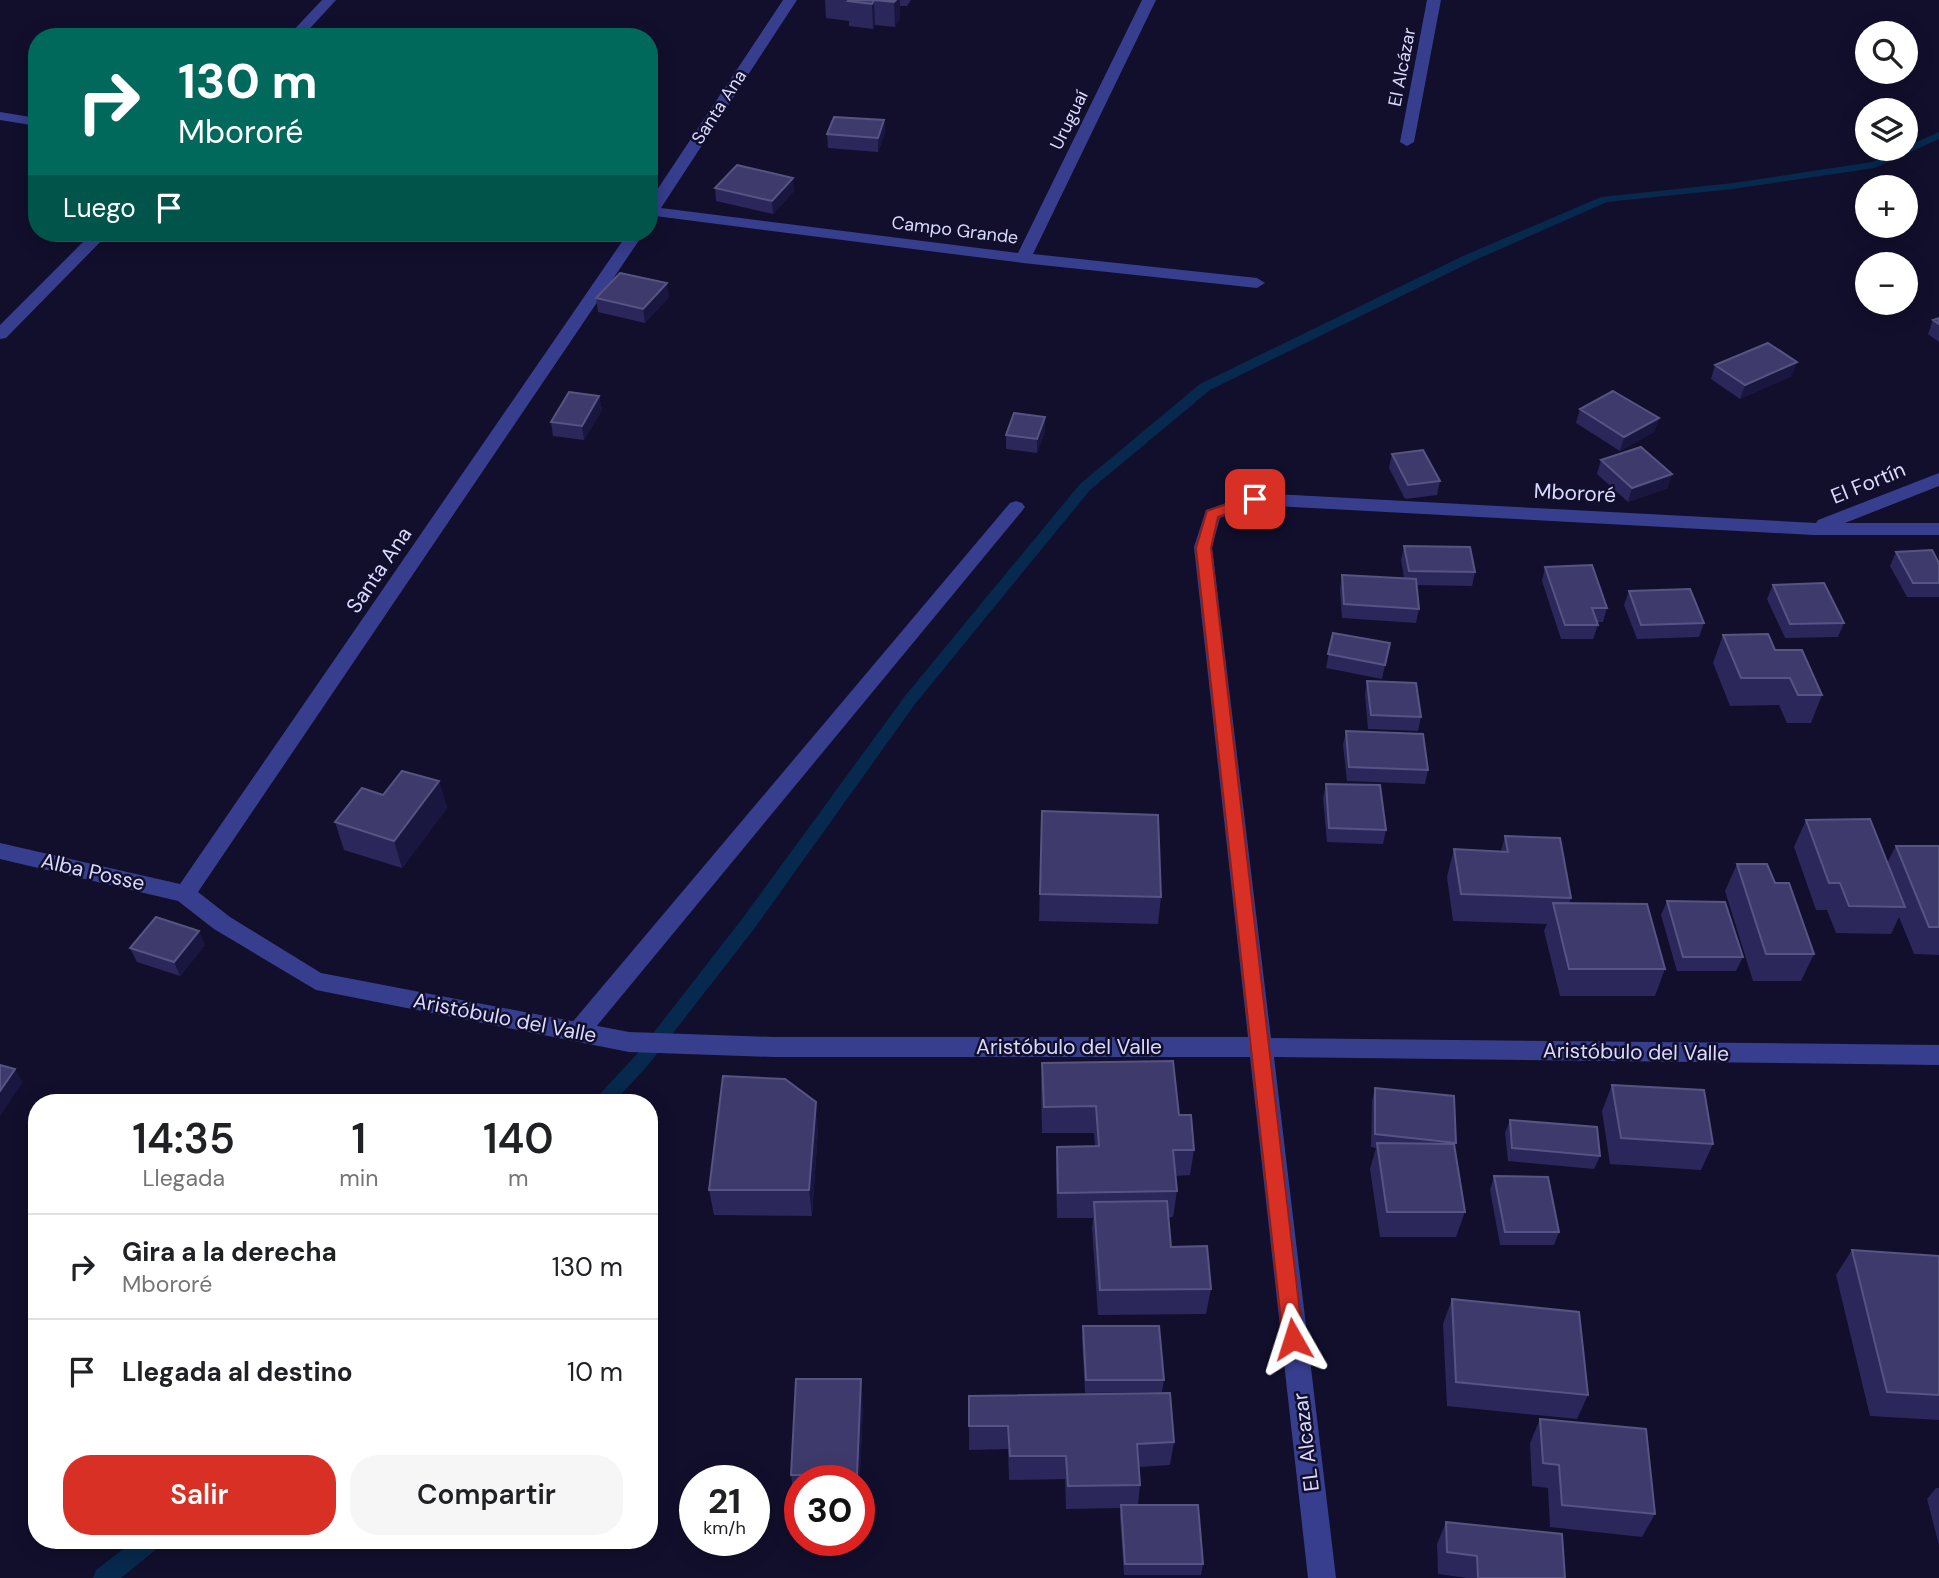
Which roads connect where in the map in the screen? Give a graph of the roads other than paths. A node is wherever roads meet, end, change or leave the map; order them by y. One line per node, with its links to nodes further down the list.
1 (330, 0): 5 (street)
2 (790, 0): 9 (street, Santa Ana)
3 (1149, 0): 13 (street, Uruguaí)
4 (1434, 0): 8 (street, El Alcázar)
5 (303, 28)
6 (0, 116): 7 (street)
7 (28, 121)
8 (1407, 142)
9 (658, 200)
10 (658, 213): 13 (street, Campo Grande)
11 (92, 242): 15 (street)
12 (630, 242): 22 (street, Santa Ana)
13 (1023, 258): 14 (street, Campo Grande)
14 (1257, 283)
15 (0, 334)
16 (1939, 479): 19 (street, El Fortín)
17 (1016, 507): 23 (street)
18 (1212, 514): 19 (street, Mbororé); 24 (street, EL Alcazar)
19 (1813, 529): 20 (street, Mbororé)
20 (1939, 529)
21 (0, 851): 22 (street, Alba Posse)
22 (185, 894): 23 (street, Aristóbulo del Valle)
23 (578, 1032): 24 (street, Aristóbulo del Valle)
24 (1259, 1047): 25 (street, Aristóbulo del Valle); 26 (street, EL Alcazar)
25 (1939, 1055)
26 (1322, 1578)

